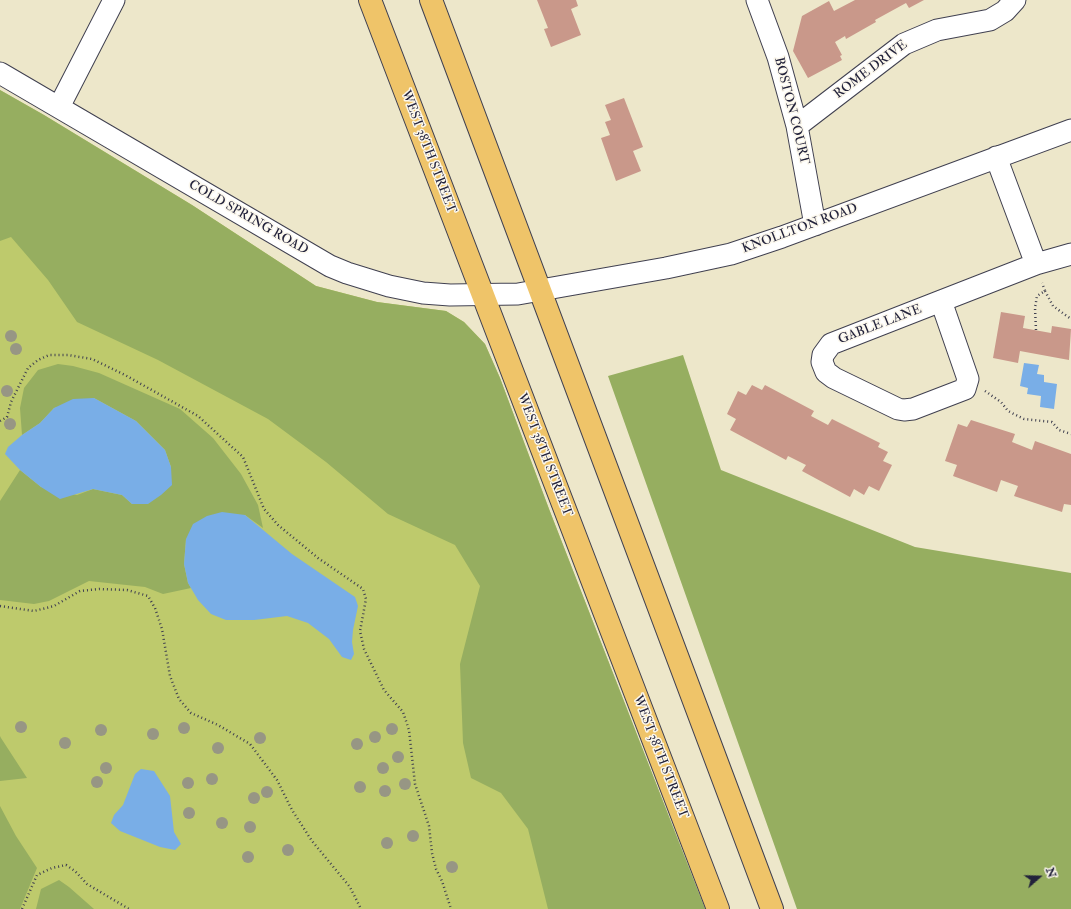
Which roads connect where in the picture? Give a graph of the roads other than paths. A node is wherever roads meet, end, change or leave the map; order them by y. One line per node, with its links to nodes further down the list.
1 (114, 0): 7 (street)
2 (370, 0): 16 (main road, WEST 38TH STREET)
3 (431, 0): 14 (main road)
4 (757, 0): 8 (street, BOSTON COURT)
5 (1015, 0): 8 (street, ROME DRIVE)
6 (0, 73): 7 (street, COLD SPRING ROAD)
7 (55, 105): 16 (street, COLD SPRING ROAD)
8 (797, 126): 11 (street, BOSTON COURT)
9 (1071, 130): 10 (street, KNOLLTON ROAD)
10 (996, 158): 11 (street, KNOLLTON ROAD); 13 (street)
11 (815, 225): 14 (street, KNOLLTON ROAD)
12 (1071, 254): 13 (street, GABLE LANE)
13 (1036, 264): 17 (street, GABLE LANE)
14 (541, 289): 15 (street, KNOLLTON ROAD); 19 (main road)
15 (518, 294): 16 (street, COLD SPRING ROAD)
16 (484, 295): 18 (main road, WEST 38TH STREET)
17 (941, 301): 17 (street, GABLE LANE)
18 (718, 909)
19 (772, 909)

